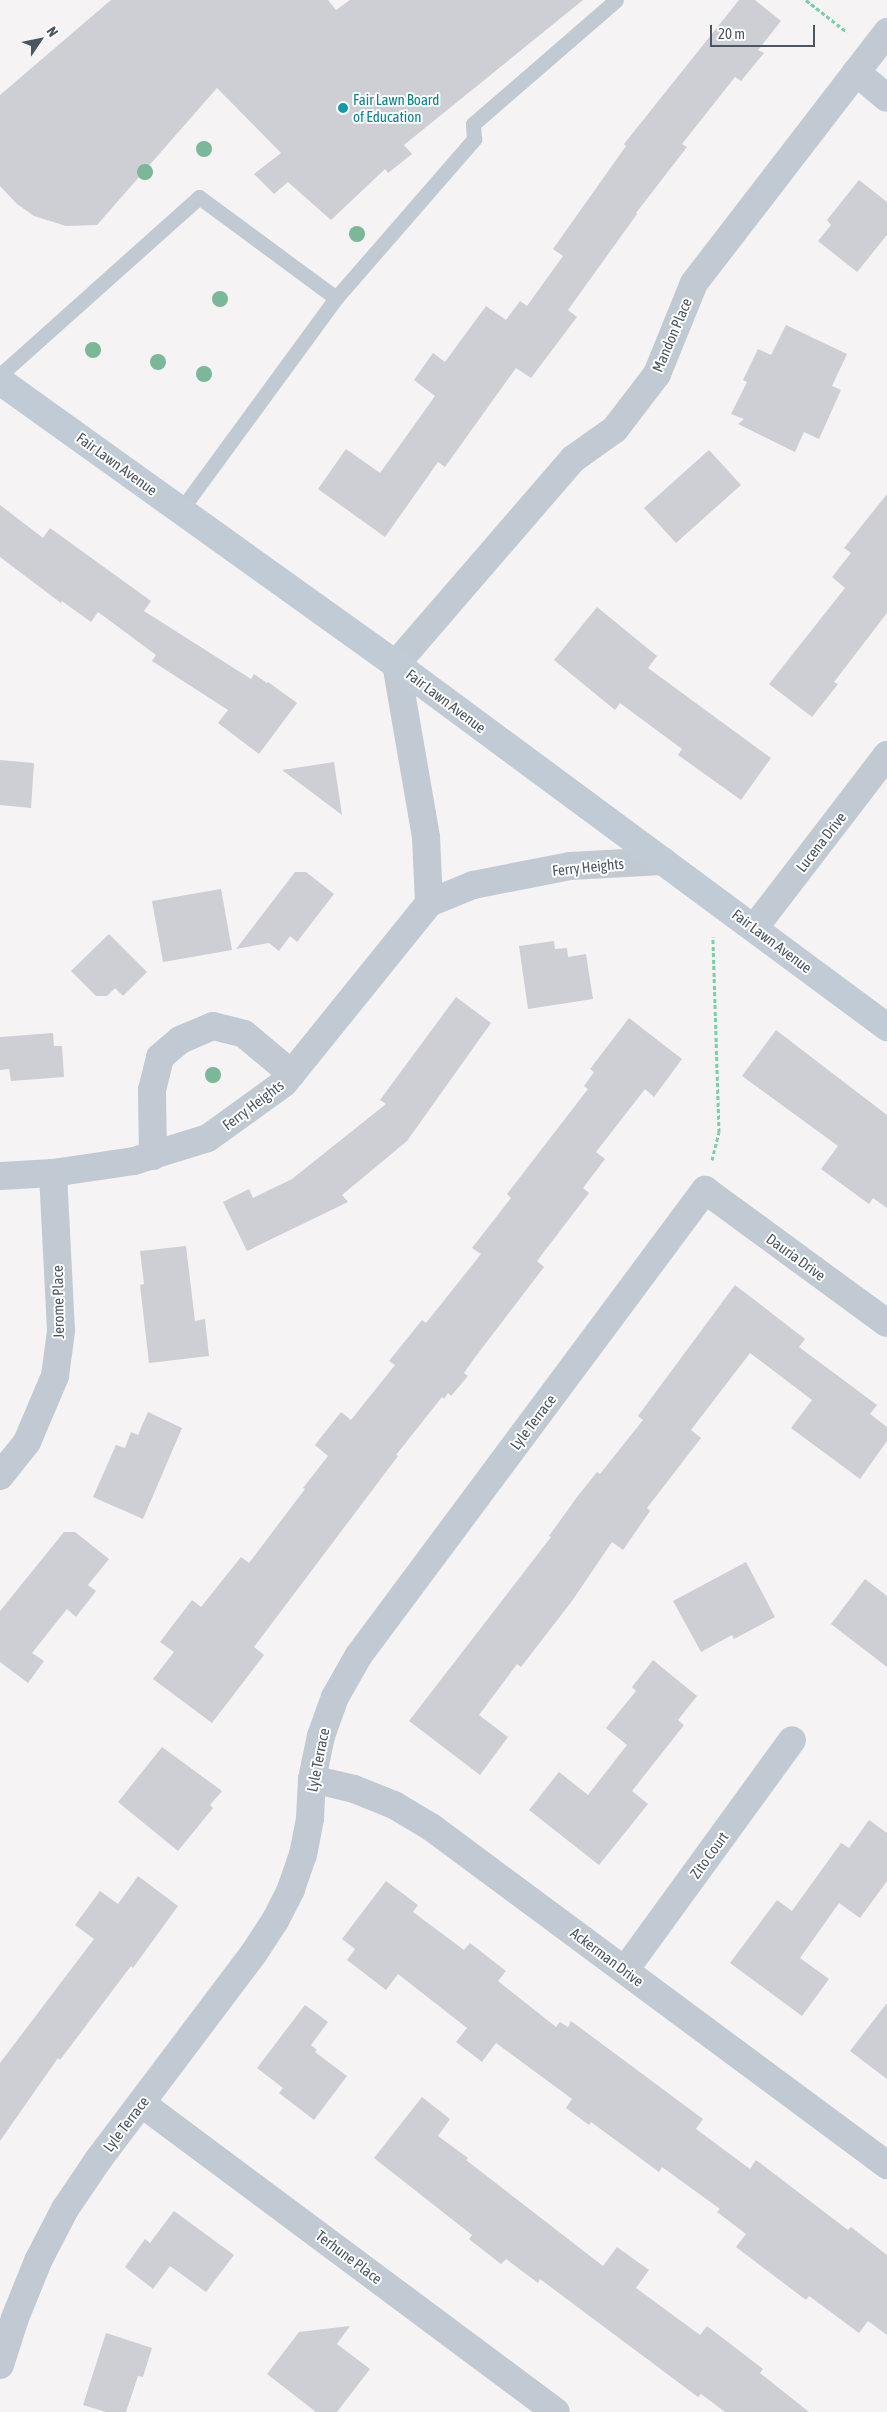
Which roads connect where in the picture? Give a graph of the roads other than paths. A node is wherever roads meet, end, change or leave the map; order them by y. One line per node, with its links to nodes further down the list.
1 (616, 0): 5 (lane)
2 (887, 32): 3 (street, Mandon Place)
3 (856, 72): 4 (street); 9 (street, Mandon Place)
4 (887, 98)
5 (336, 298): 6 (lane); 8 (lane)
6 (0, 375)
7 (0, 381): 8 (main road, Fair Lawn Avenue)
8 (181, 510): 9 (main road, Fair Lawn Avenue)
9 (396, 664): 11 (main road, Fair Lawn Avenue); 12 (street)
10 (887, 756): 13 (street, Lucena Drive)
11 (662, 861): 12 (street, Ferry Heights); 13 (main road, Fair Lawn Avenue)
12 (429, 903): 15 (street, Ferry Heights)
13 (755, 927): 14 (main road, Fair Lawn Avenue)
14 (887, 1027)
15 (292, 1074): 16 (street, Ferry Heights); 16 (street)
16 (153, 1156): 17 (street, Ferry Heights)
17 (53, 1173): 18 (street, Ferry Heights); 21 (street, Jerome Place)
18 (0, 1176)
19 (705, 1190): 20 (street, Dauria Drive); 23 (street, Lyle Terrace)
20 (887, 1323)
21 (0, 1476)
22 (792, 1740): 24 (street, Zito Court)
23 (312, 1779): 24 (street, Ackerman Drive); 25 (street, Lyle Terrace)
24 (625, 1970): 26 (street, Ackerman Drive)
25 (141, 2103): 27 (street, Lyle Terrace); 28 (street, Terhune Place)
26 (887, 2165)
27 (0, 2365)
28 (556, 2412)

